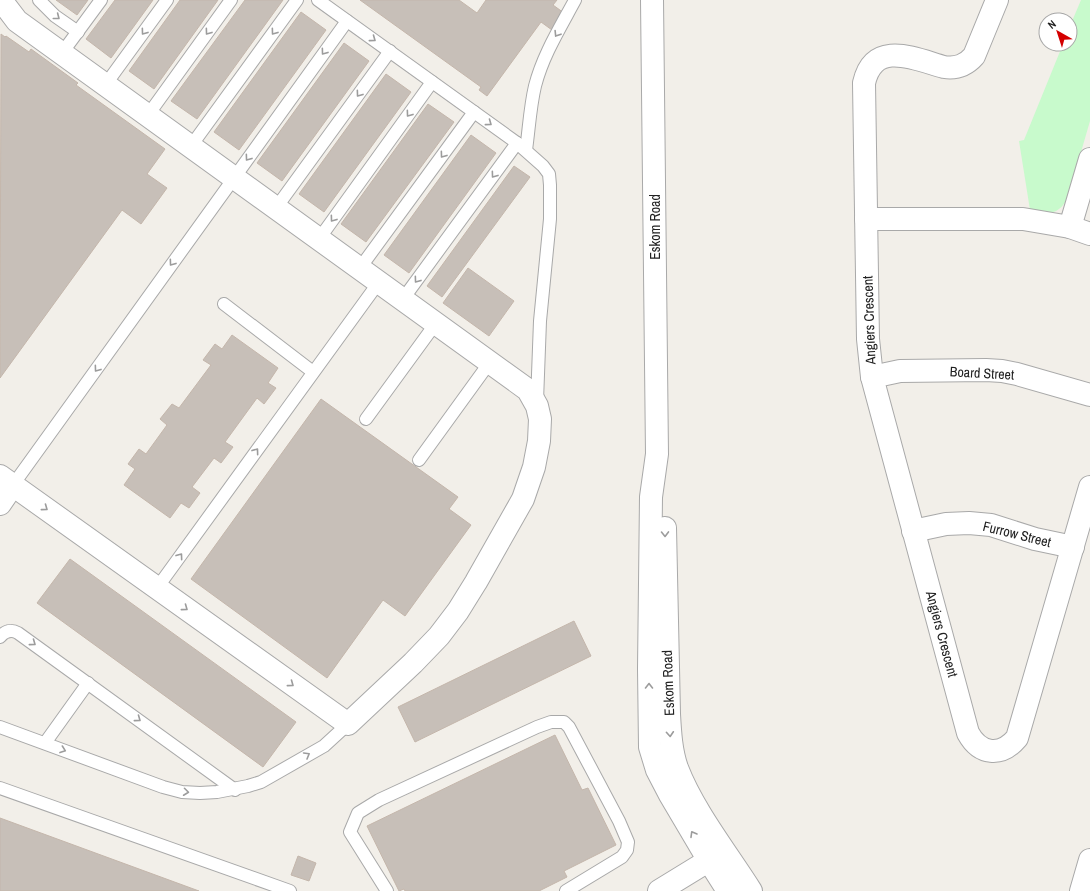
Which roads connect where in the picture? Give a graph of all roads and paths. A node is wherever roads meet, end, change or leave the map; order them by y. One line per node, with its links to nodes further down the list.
1 (1, 0): 14 (street)
2 (39, 0): 12 (lane, one-way to 12)
3 (101, 0): 12 (lane)
4 (167, 0): 16 (lane, one-way to 16)
5 (231, 0): 18 (lane, one-way to 18)
6 (297, 0): 19 (lane, one-way to 19)
7 (318, 0): 11 (lane)
8 (575, 0): 20 (lane, one-way to 20)
9 (652, 0): 53 (street, Eskom Road)
10 (997, 0): 24 (street, Angiers Crescent)
11 (347, 21): 13 (lane, one-way to 13); 22 (lane, one-way to 22)
12 (78, 32): 14 (lane)
13 (390, 51): 15 (lane); 23 (lane, one-way to 23)
14 (62, 53): 16 (street)
15 (432, 82): 17 (lane); 27 (lane, one-way to 27)
16 (106, 84): 18 (street)
17 (474, 112): 20 (lane, one-way to 20); 28 (lane, one-way to 28)
18 (148, 115): 19 (street)
19 (191, 146): 22 (street)
20 (521, 147): 30 (lane, one-way to 30); 37 (lane)
21 (1090, 159): 25 (street)
22 (234, 177): 23 (street); 40 (lane, one-way to 40)
23 (276, 208): 27 (street)
24 (866, 219): 25 (street); 35 (street, Angiers Crescent)
25 (1070, 227): 26 (street)
26 (1090, 234)
27 (319, 239): 28 (street)
28 (360, 268): 29 (street)
29 (379, 282): 30 (street); 34 (lane)
30 (403, 300): 32 (street)
31 (224, 304): 34 (lane)
32 (436, 323): 33 (street); 38 (lane)
33 (490, 362): 37 (street); 39 (lane)
34 (313, 372): 45 (lane, one-way to 34)
35 (872, 377): 36 (street, Board Street); 43 (street, Angiers Crescent)
36 (1090, 395)
37 (537, 406): 48 (street)
38 (366, 419)
39 (419, 460)
40 (7, 480): 42 (street); 45 (street, one-way to 45)
41 (1090, 486): 44 (street, Angiers Crescent)
42 (0, 504)
43 (913, 531): 44 (street, Furrow Street); 44 (street, Angiers Crescent)
44 (1073, 547)
45 (157, 588): 48 (street, one-way to 48)
46 (0, 637): 47 (lane, one-way to 47)
47 (88, 684): 50 (lane); 52 (lane, one-way to 52)
48 (348, 724): 52 (lane, one-way to 48)
49 (0, 727): 50 (lane)
50 (45, 743): 52 (lane, one-way to 52)
51 (0, 788): 56 (lane)
52 (235, 790)
53 (717, 856): 55 (street, Eskom Road); 59 (street)
54 (1090, 860): 60 (street)
55 (736, 889)
56 (285, 890)
57 (387, 891): 58 (lane)
58 (566, 891)
59 (659, 891)
60 (1081, 891)

